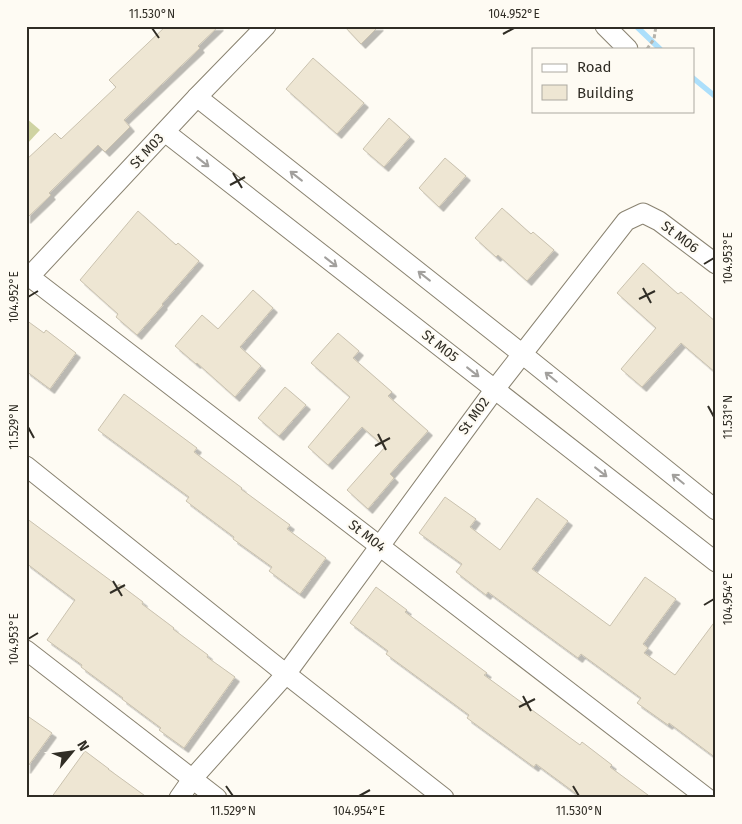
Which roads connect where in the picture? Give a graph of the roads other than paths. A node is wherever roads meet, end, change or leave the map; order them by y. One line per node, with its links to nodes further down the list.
1 (266, 26): 4 (street, St M03)
2 (605, 26): 3 (street)
3 (627, 48)
4 (197, 97): 5 (street, St M03); 9 (street, one-way to 4)
5 (165, 132): 8 (street, St M03); 10 (street, St M05, one-way to 10)
6 (642, 213): 7 (street, St M06); 9 (street, St M02)
7 (716, 264)
8 (28, 275): 13 (street, St M04)
9 (521, 353): 10 (street, St M02); 12 (street, one-way to 9)
10 (494, 389): 13 (street, St M02); 14 (street, St M05, one-way to 14)
11 (26, 466): 16 (street)
12 (716, 510)
13 (380, 546): 16 (street, St M02); 21 (street, St M04)
14 (716, 562)
15 (26, 650): 17 (street)
16 (286, 674): 17 (street, St M02); 20 (street)
17 (193, 778): 18 (street, St M02); 19 (street)
18 (179, 798)
19 (218, 798)
20 (444, 798)
21 (707, 798)

